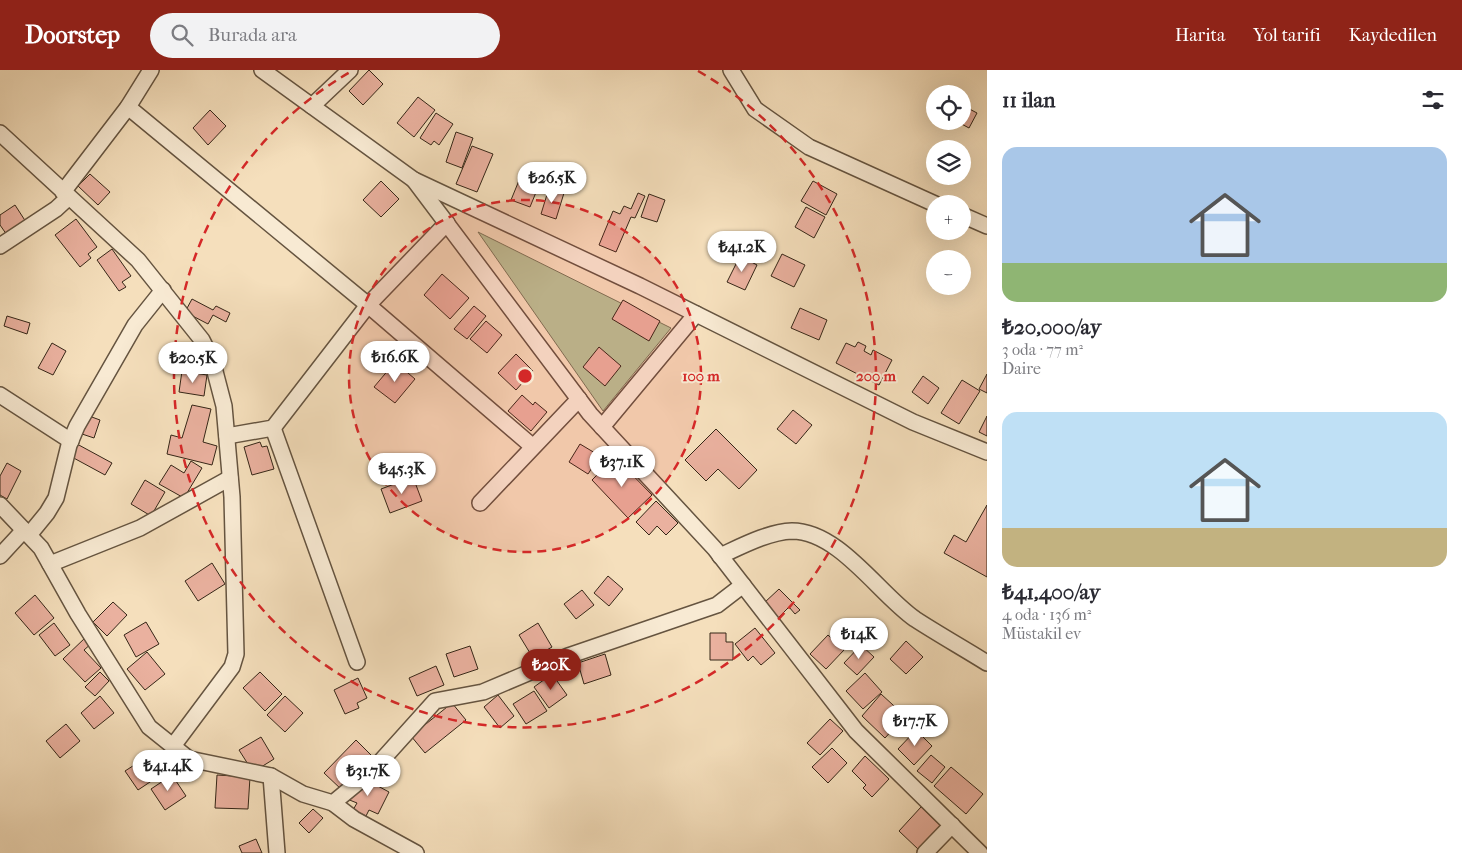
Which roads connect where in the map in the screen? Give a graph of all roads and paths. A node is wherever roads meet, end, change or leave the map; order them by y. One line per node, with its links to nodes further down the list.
1 (151, 70): 6 (street)
2 (262, 70): 5 (street)
3 (350, 70): 5 (street)
4 (731, 70): 10 (street)
5 (312, 106): 8 (street)
6 (128, 108): 9 (street); 16 (street)
7 (0, 133): 9 (street)
8 (414, 180): 12 (street); 17 (street)
9 (66, 194): 14 (street); 15 (street)
10 (926, 199)
11 (971, 219): 13 (street)
12 (447, 223): 16 (street); 19 (street)
13 (987, 226)
14 (0, 246)
15 (163, 290): 22 (street); 23 (street)
16 (368, 305): 21 (street); 24 (street)
17 (696, 314): 20 (street); 25 (street)
18 (0, 395): 23 (street)
19 (579, 399): 20 (street); 24 (street)
20 (602, 427): 31 (street)
21 (273, 428): 22 (street); 34 (street)
22 (227, 436): 26 (street)
23 (71, 441): 29 (street)
24 (532, 446): 27 (street)
25 (987, 452)
26 (230, 478): 32 (street); 36 (street)
27 (480, 503)
28 (0, 505): 29 (street)
29 (26, 533): 30 (street); 32 (street)
30 (0, 556)
31 (720, 556): 33 (street); 35 (street)
32 (50, 564): 36 (street)
33 (743, 585): 38 (street); 39 (street)
34 (357, 662)
35 (987, 662)
36 (173, 746): 37 (street)
37 (271, 776): 38 (street); 40 (street)
38 (333, 803): 41 (street)
39 (952, 825): 42 (street); 43 (street)
40 (277, 853)
41 (416, 853)
42 (924, 853)
43 (980, 853)

